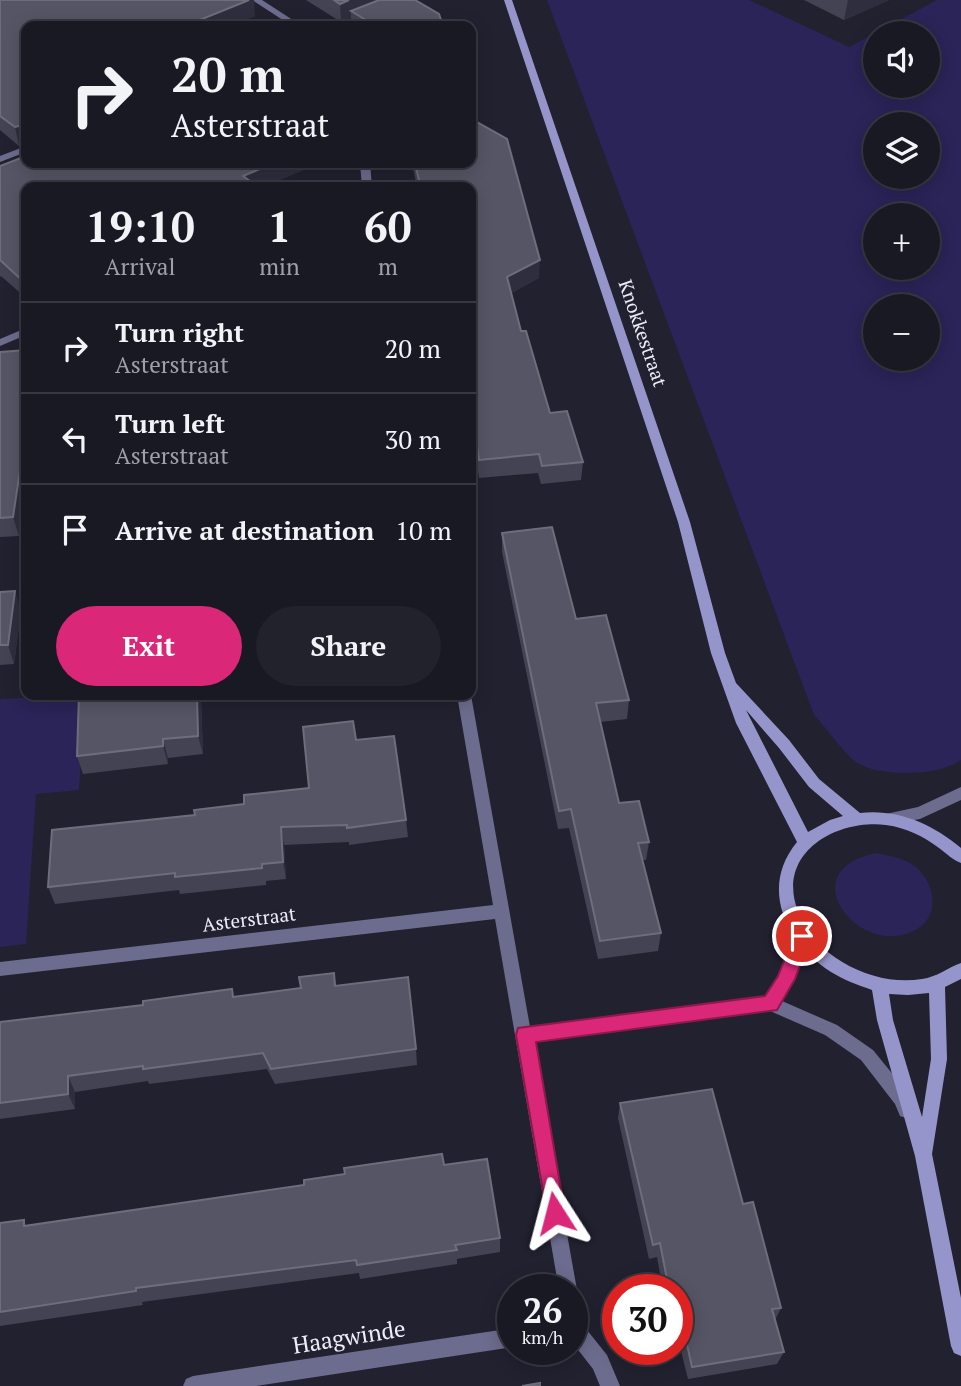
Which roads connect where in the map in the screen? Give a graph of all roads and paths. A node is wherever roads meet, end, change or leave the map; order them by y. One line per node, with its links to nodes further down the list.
1 (256, 0): 4 (street)
2 (508, 0): 10 (street, Knokkestraat)
3 (377, 13): 5 (street)
4 (290, 21)
5 (355, 21)
6 (21, 151): 7 (street)
7 (0, 159)
8 (21, 333): 9 (street)
9 (0, 343)
10 (729, 682): 13 (street, Knokkestraat); 15 (street, Knokkestraat)
11 (465, 700): 17 (street)
12 (961, 793): 14 (street)
13 (858, 819): 14 (street); 15 (street)
14 (886, 819): 16 (street)
15 (805, 842): 18 (street)
16 (961, 857)
17 (503, 911): 19 (street, Asterstraat); 24 (street)
18 (802, 936): 22 (street); 23 (street)
19 (0, 969)
20 (961, 970): 21 (street)
21 (937, 984): 22 (street); 25 (street)
22 (879, 986): 25 (street)
23 (771, 1004): 24 (street); 25 (street)
24 (525, 1035): 26 (street)
25 (924, 1156): 29 (street)
26 (565, 1274)
27 (497, 1338): 30 (street, Haagwinde)
28 (588, 1345): 31 (street)
29 (961, 1346)
30 (192, 1386)
31 (610, 1386)

